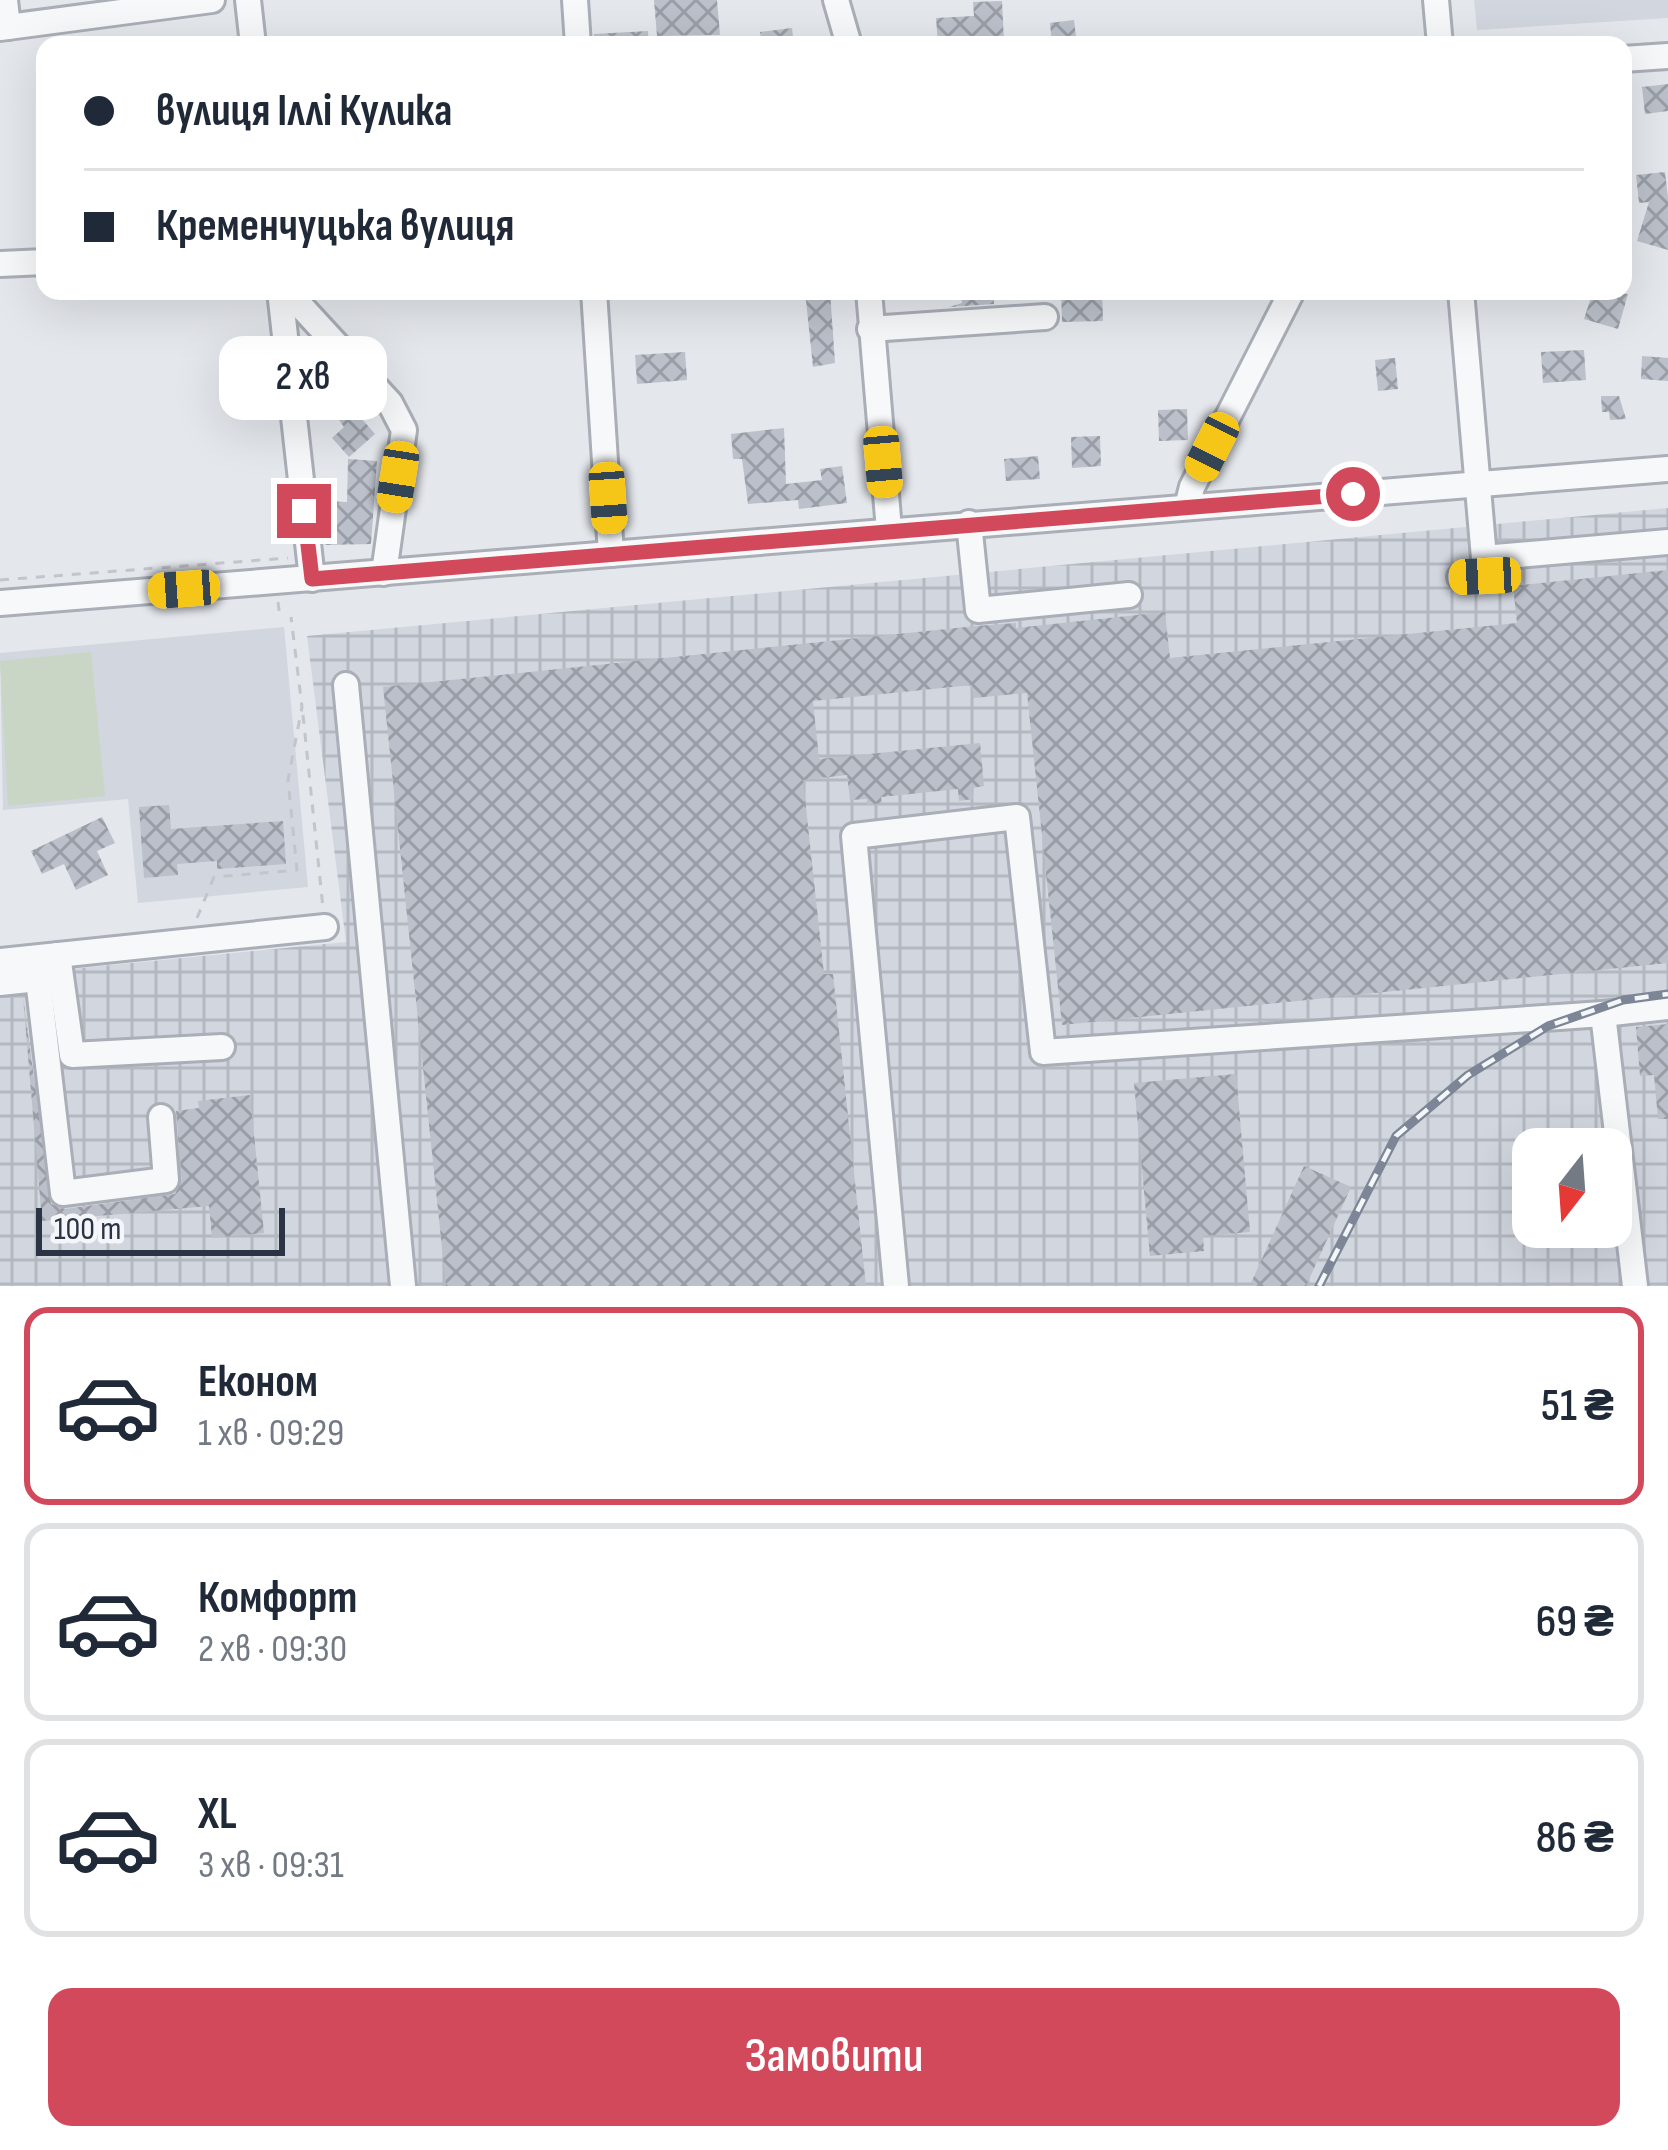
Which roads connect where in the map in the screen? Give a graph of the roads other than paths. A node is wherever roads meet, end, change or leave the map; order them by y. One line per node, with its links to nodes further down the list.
1 (5, 0): 7 (street)
2 (212, 0): 7 (street)
3 (248, 0): 8 (street)
4 (575, 0): 9 (street)
5 (836, 0): 10 (street)
6 (1436, 0): 11 (street)
7 (4, 27)
8 (252, 36)
9 (577, 36)
10 (846, 36)
11 (1439, 36)
12 (1668, 56): 13 (street)
13 (1632, 58)
14 (36, 262): 15 (street)
15 (0, 264)
16 (285, 300): 34 (street)
17 (293, 300): 32 (street)
18 (595, 300): 30 (street)
19 (869, 300): 23 (street)
20 (1287, 300): 26 (street)
21 (1462, 300): 25 (street)
22 (1045, 317): 23 (street)
23 (870, 329): 28 (street)
24 (1667, 465): 25 (street)
25 (1478, 484): 26 (street); 31 (street)
26 (1187, 507): 27 (street)
27 (969, 523): 28 (street); 35 (street)
28 (889, 530): 30 (street)
29 (1668, 542): 31 (street)
30 (611, 554): 32 (street)
31 (1484, 558): 33 (street)
32 (384, 573): 34 (street)
33 (1460, 578)
34 (312, 579): 36 (street)
35 (1129, 595)
36 (0, 603)
37 (346, 685): 46 (street)
38 (325, 927): 40 (street)
39 (0, 961): 40 (street)
40 (44, 964): 41 (street); 44 (street); 45 (street)
41 (0, 983)
42 (1668, 1007): 43 (street)
43 (1603, 1014): 47 (street); 48 (street)
44 (222, 1047)
45 (161, 1117)
46 (403, 1286)
47 (896, 1286)
48 (1635, 1286)

